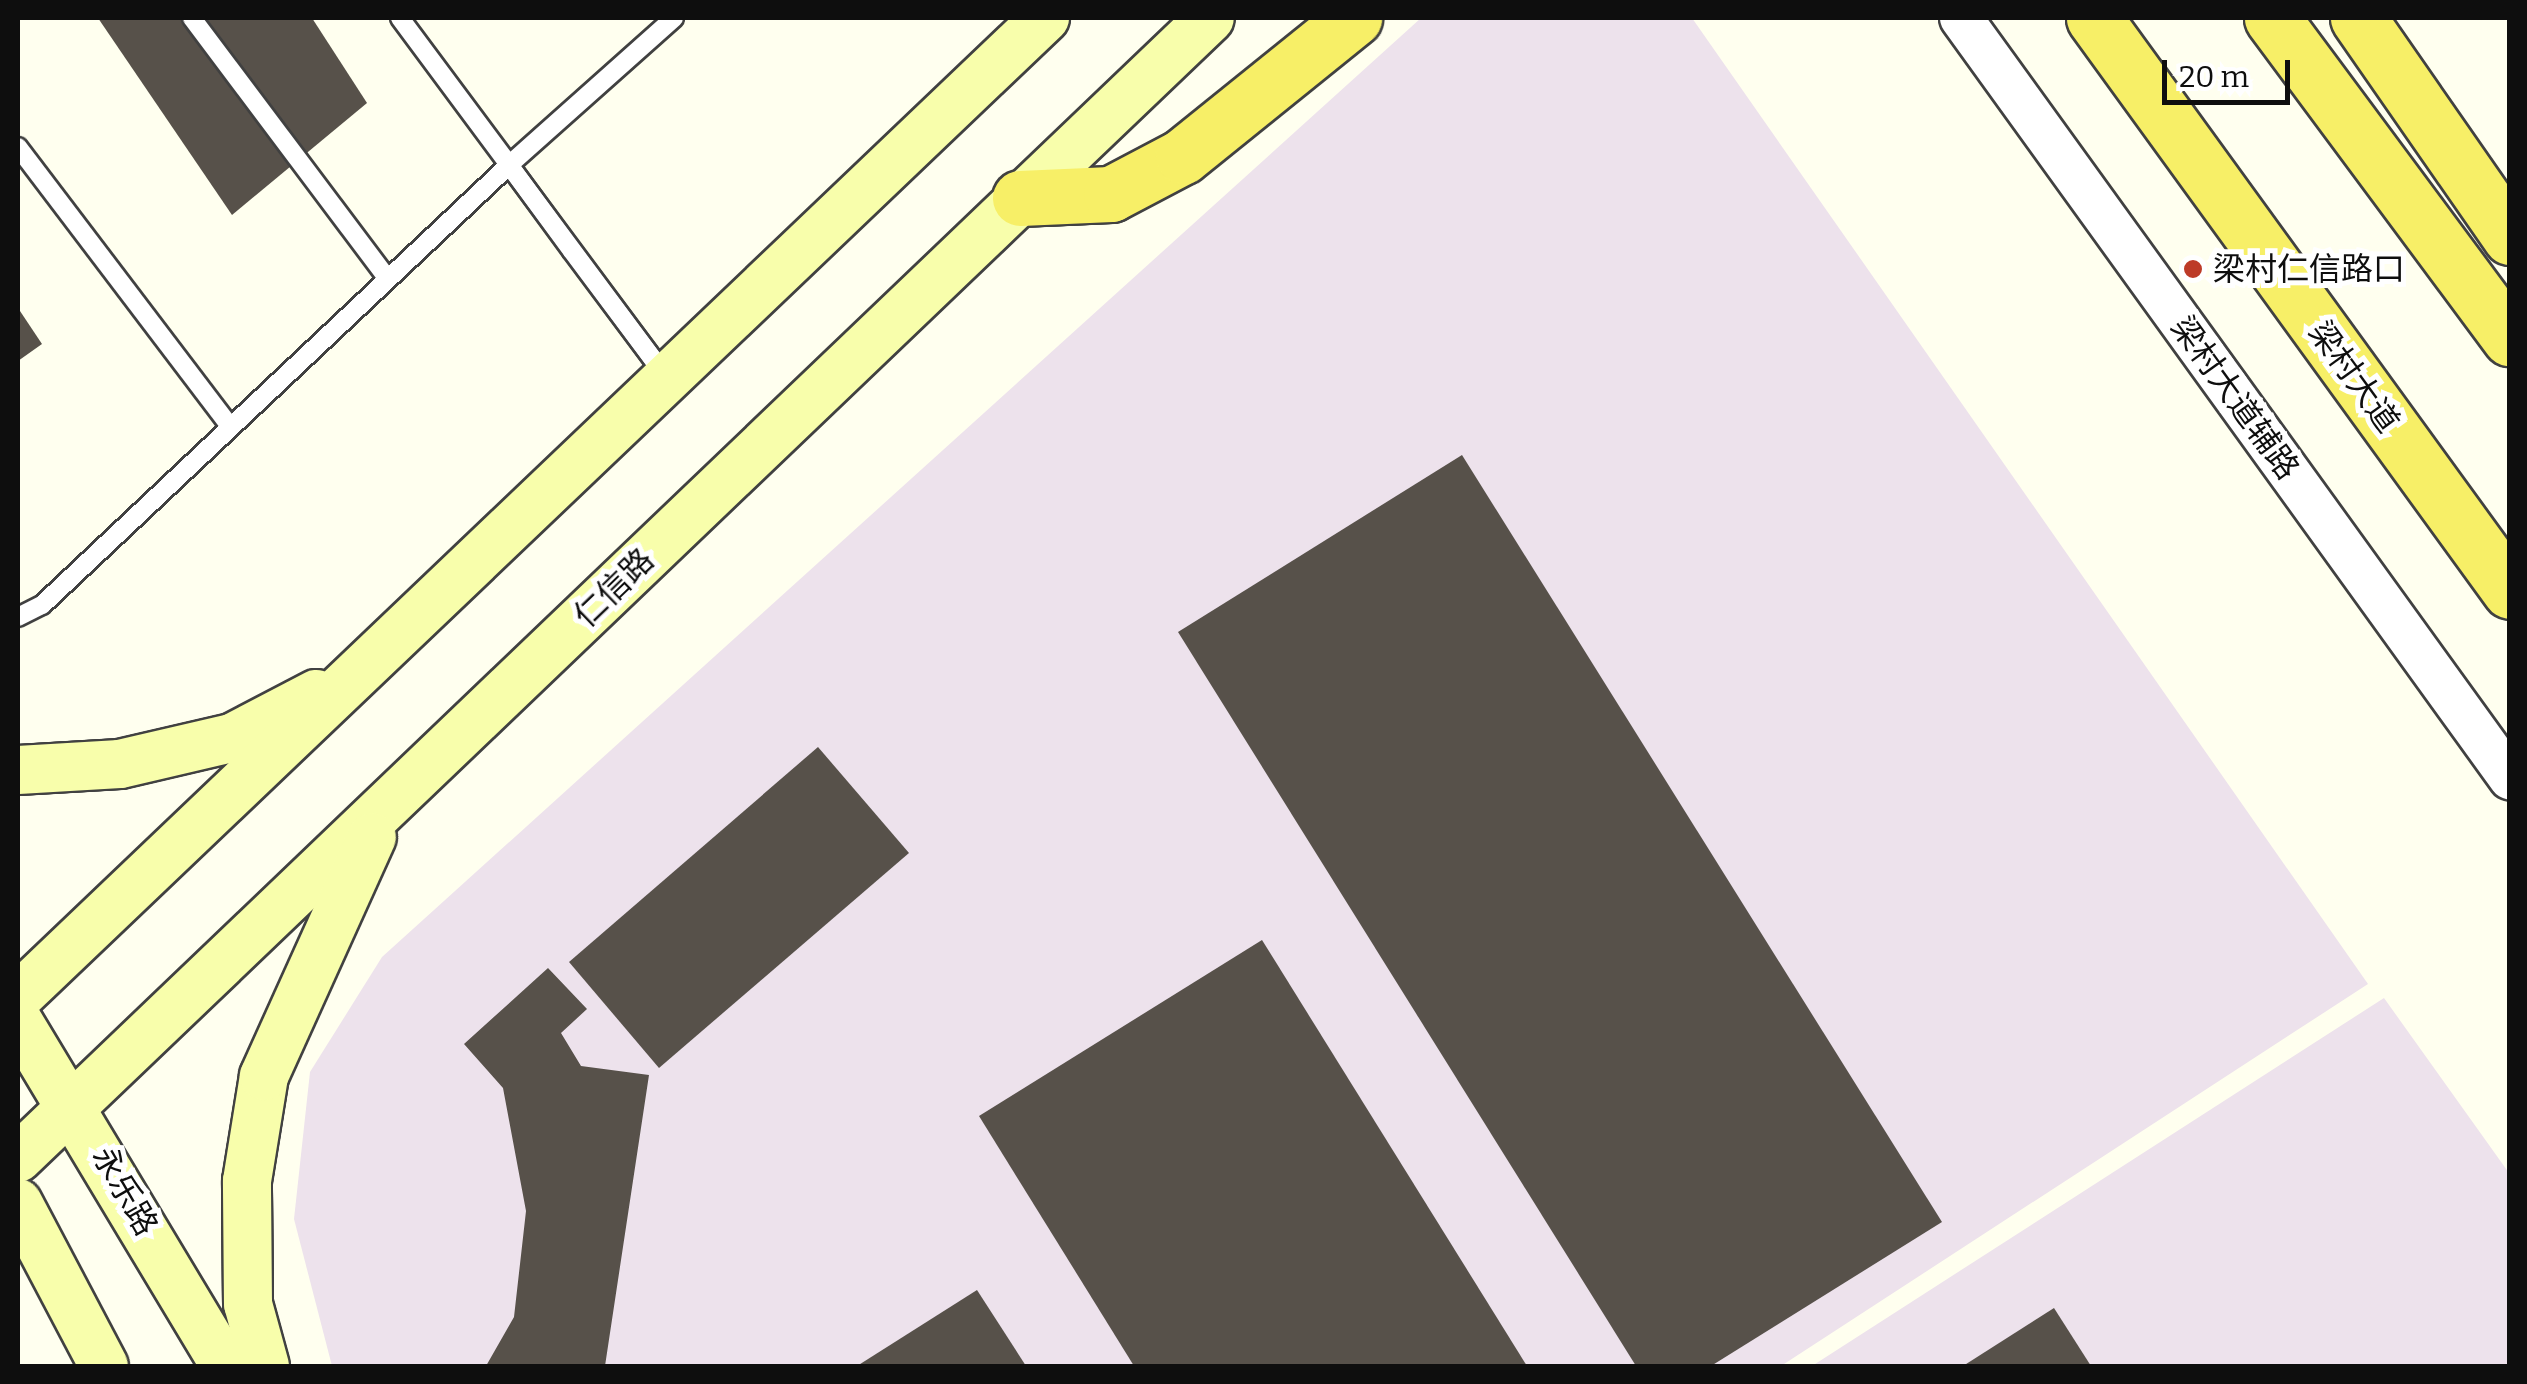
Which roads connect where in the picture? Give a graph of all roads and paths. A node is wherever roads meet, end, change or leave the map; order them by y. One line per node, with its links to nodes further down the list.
1 (192, 18): 15 (lane)
2 (400, 18): 12 (lane)
3 (674, 18): 12 (lane)
4 (1044, 18): 17 (main road)
5 (1210, 18): 13 (main road, 仁信路)
6 (1354, 18): 13 (main road)
7 (1962, 18): 23 (street, 梁村大道辅路)
8 (2094, 18): 19 (main road, 梁村大道)
9 (2272, 18): 16 (main road)
10 (2358, 18): 14 (main road)
11 (18, 146): 18 (lane)
12 (508, 165): 15 (lane); 17 (lane)
13 (1020, 198): 24 (main road, 仁信路)
14 (2510, 237)
15 (387, 278): 18 (lane)
16 (2510, 338)
17 (670, 382): 21 (main road)
18 (228, 426): 20 (lane)
19 (2510, 591)
20 (18, 617)
21 (368, 667): 22 (main road); 25 (main road)
22 (18, 770)
23 (2510, 778)
24 (389, 803): 27 (main road, 仁信路); 32 (main road)
25 (18, 997)
26 (18, 1021): 27 (main road, 永乐路)
27 (75, 1105): 28 (main road, 仁信路); 31 (main road, 永乐路)
28 (18, 1158)
29 (18, 1202): 30 (main road)
30 (104, 1366)
31 (225, 1366)
32 (265, 1366)

